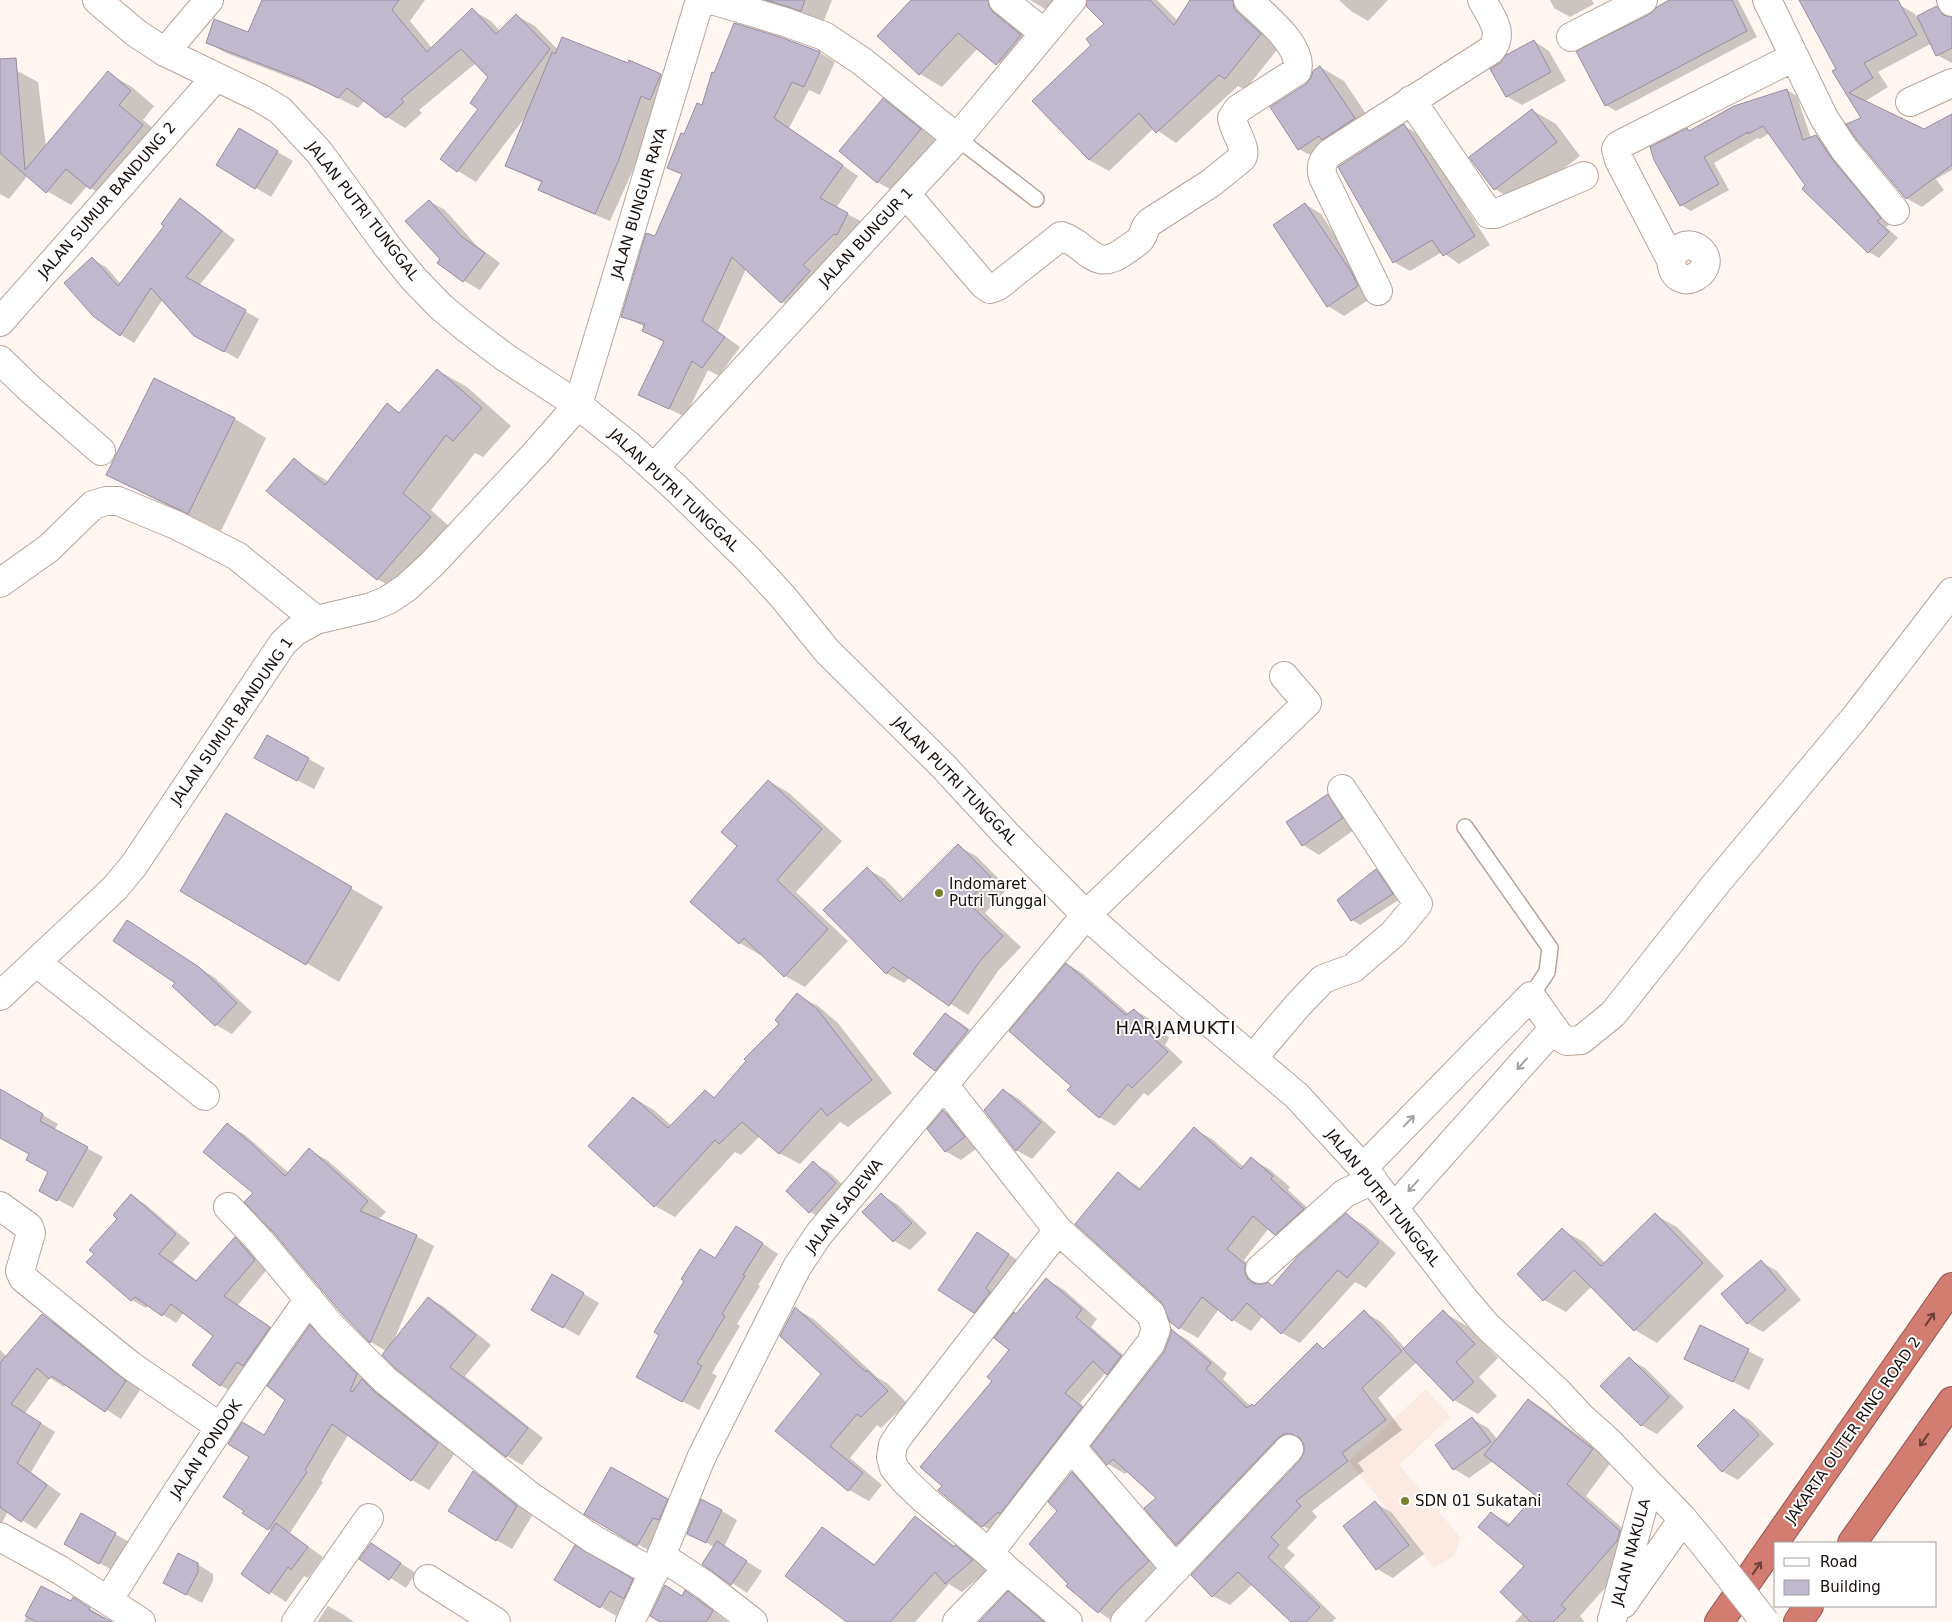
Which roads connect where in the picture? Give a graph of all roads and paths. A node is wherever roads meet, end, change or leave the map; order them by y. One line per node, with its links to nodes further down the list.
1 (97, 0): 14 (street, JALAN PUTRI TUNGGAL)
2 (208, 0): 14 (street)
3 (700, 0): 29 (street, JALAN BUNGUR RAYA)
4 (712, 0): 20 (street)
5 (1003, 0): 12 (street)
6 (1022, 0): 12 (street)
7 (1072, 0): 12 (street, JALAN BUNGUR 1)
8 (1248, 0): 22 (street)
9 (1482, 0): 18 (street)
10 (1642, 0): 13 (street)
11 (1766, 0): 15 (street)
12 (1048, 29): 20 (street, JALAN BUNGUR 1)
13 (1571, 37)
14 (165, 52): 16 (street, JALAN PUTRI TUNGGAL)
15 (1794, 57): 24 (street); 25 (street)
16 (215, 78): 27 (street, JALAN SUMUR BANDUNG 2); 29 (street, JALAN PUTRI TUNGGAL)
17 (1952, 83): 19 (street)
18 (1411, 100): 21 (street); 26 (street)
19 (1910, 102)
20 (957, 138): 22 (street, JALAN BUNGUR 1); 23 (lane)
21 (1584, 176)
22 (906, 194): 31 (street, JALAN BUNGUR 1)
23 (1036, 199)
24 (1895, 211)
25 (1671, 260)
26 (1378, 291)
27 (0, 322)
28 (0, 360): 30 (street)
29 (578, 405): 31 (street, JALAN PUTRI TUNGGAL); 34 (street, JALAN SUMUR BANDUNG 1)
30 (101, 451)
31 (654, 468): 38 (street, JALAN PUTRI TUNGGAL)
32 (0, 583): 34 (street)
33 (1952, 592): 42 (street)
34 (316, 620): 39 (street, JALAN SUMUR BANDUNG 1)
35 (1284, 676): 38 (street, JALAN SADEWA)
36 (1342, 789): 43 (street)
37 (1465, 827): 41 (lane)
38 (1086, 915): 43 (street, JALAN PUTRI TUNGGAL); 44 (street, JALAN SADEWA)
39 (36, 962): 40 (street, JALAN SUMUR BANDUNG 1); 45 (street)
40 (0, 996)
41 (1531, 996): 42 (street); 46 (street, one-way to 41)
42 (1554, 1028): 49 (street, one-way to 49)
43 (1253, 1058): 46 (street, JALAN PUTRI TUNGGAL)
44 (944, 1085): 50 (street); 66 (street, JALAN SADEWA)
45 (205, 1096)
46 (1368, 1174): 49 (street, JALAN PUTRI TUNGGAL); 51 (street)
47 (0, 1206): 55 (street)
48 (228, 1207): 53 (street)
49 (1394, 1208): 58 (street, JALAN PUTRI TUNGGAL)
50 (1058, 1230): 56 (street); 65 (street)
51 (1260, 1270)
52 (1952, 1287): 62 (highway, JAKARTA OUTER RING ROAD 2, one-way to 52)
53 (309, 1300): 55 (street, JALAN PONDOK); 66 (street)
54 (1952, 1401): 63 (highway, one-way to 63)
55 (220, 1427): 69 (street, JALAN PONDOK)
56 (1071, 1447): 65 (street); 67 (street)
57 (1289, 1449): 67 (street)
58 (1649, 1484): 60 (street, JALAN PUTRI TUNGGAL); 71 (street, JALAN NAKULA)
59 (369, 1518): 73 (street)
60 (1683, 1519): 71 (street, JALAN NAKULA); 81 (street, JALAN PUTRI TUNGGAL, bridge)
61 (0, 1538): 69 (street)
62 (1775, 1542)
63 (1853, 1542)
64 (1774, 1543): 80 (highway, JAKARTA OUTER RING ROAD 2, one-way to 64)
65 (998, 1561): 77 (street); 78 (street)
66 (658, 1564): 75 (street, JALAN SADEWA); 76 (street)
67 (1176, 1569): 79 (street)
68 (428, 1579): 74 (street)
69 (108, 1602): 72 (street)
70 (1808, 1607): 82 (highway)
71 (1612, 1621)
72 (141, 1622)
73 (296, 1622)
74 (496, 1622)
75 (630, 1622)
76 (753, 1622)
77 (957, 1622)
78 (1068, 1622)
79 (1125, 1622)
80 (1719, 1622)
81 (1765, 1622)
82 (1798, 1622)

